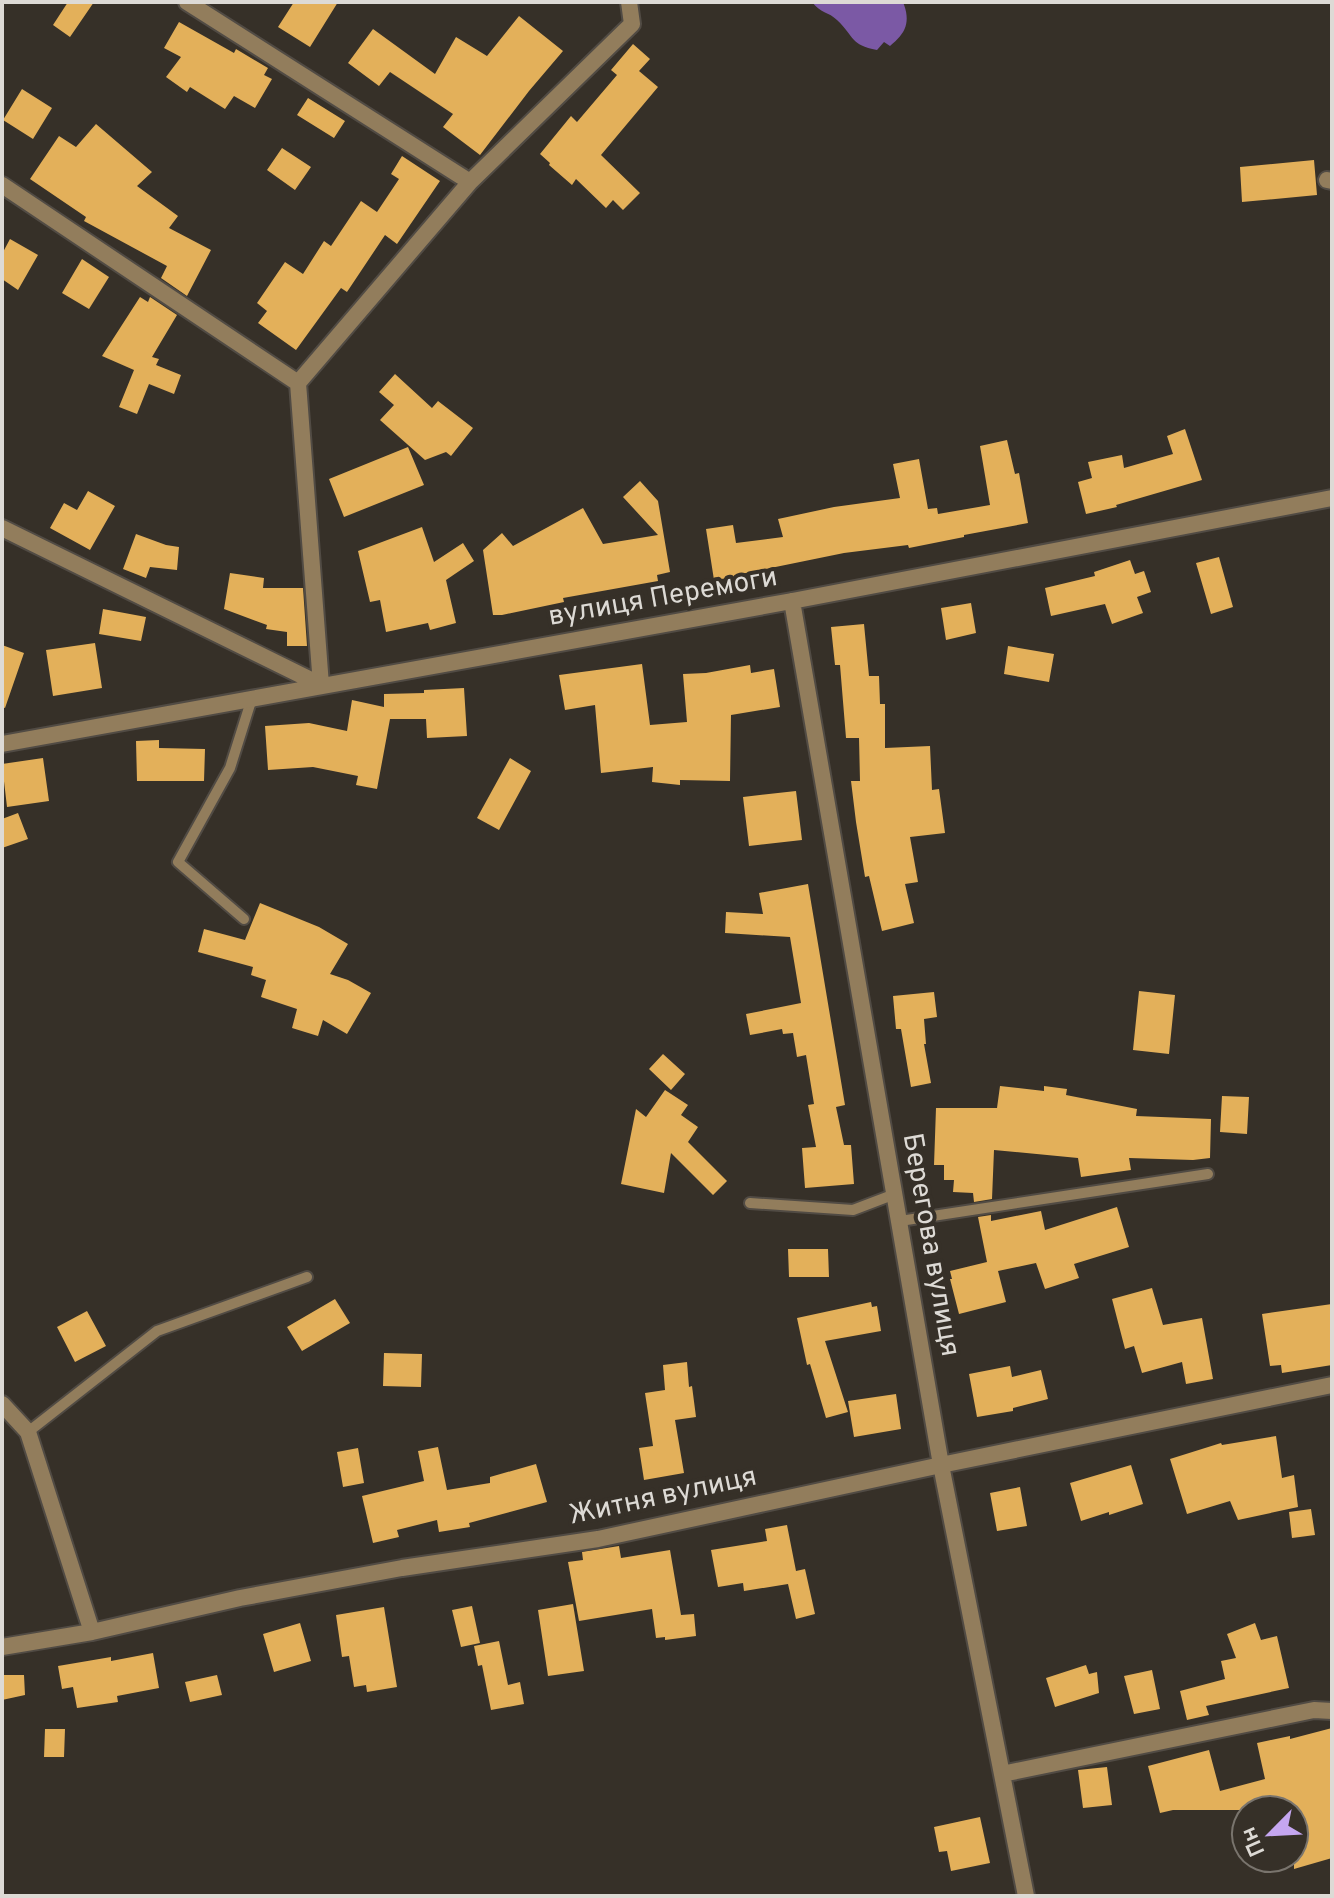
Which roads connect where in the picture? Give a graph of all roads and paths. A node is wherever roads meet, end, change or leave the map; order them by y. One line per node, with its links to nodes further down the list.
1 (187, 2): 3 (street)
2 (629, 2): 3 (street)
3 (470, 182): 5 (street)
4 (2, 185): 5 (street)
5 (298, 383): 9 (street)
6 (1332, 498): 8 (street, вулиця Перемоги)
7 (2, 528): 9 (street)
8 (792, 601): 9 (street, вулиця Перемоги); 14 (street, Берегова вулиця)
9 (321, 685): 10 (street, вулиця Перемоги)
10 (252, 698): 11 (street, вулиця Перемоги); 12 (lane)
11 (2, 744)
12 (244, 919)
13 (1208, 1174): 16 (lane)
14 (895, 1194): 15 (lane); 16 (street, Берегова вулиця)
15 (750, 1203)
16 (900, 1221): 21 (street, Берегова вулиця)
17 (307, 1277): 20 (lane)
18 (1332, 1385): 21 (street, Житня вулиця)
19 (2, 1404): 20 (street)
20 (28, 1432): 22 (street)
21 (941, 1465): 22 (street, Житня вулиця); 25 (street, Берегова вулиця)
22 (92, 1632): 23 (street, Житня вулиця)
23 (2, 1647)
24 (1332, 1711): 25 (street)
25 (1002, 1774): 26 (street, Берегова вулиця)
26 (1026, 1896)

